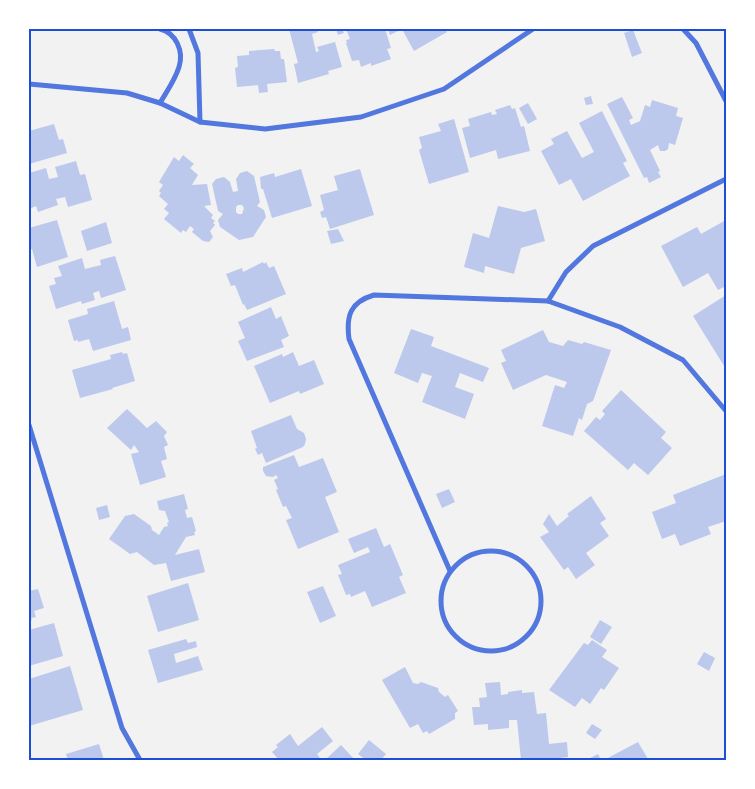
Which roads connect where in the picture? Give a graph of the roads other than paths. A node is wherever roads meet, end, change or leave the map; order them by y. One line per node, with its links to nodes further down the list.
1 (160, 29): 7 (street)
2 (189, 29): 8 (street)
3 (533, 29): 8 (street)
4 (683, 29): 6 (street)
5 (29, 84): 7 (street)
6 (726, 101)
7 (160, 103): 8 (street)
8 (200, 122)
9 (726, 179): 10 (street)
10 (548, 301): 11 (street); 13 (street)
11 (726, 411)
12 (29, 425): 14 (street)
13 (450, 571): 13 (street)
14 (140, 760)

